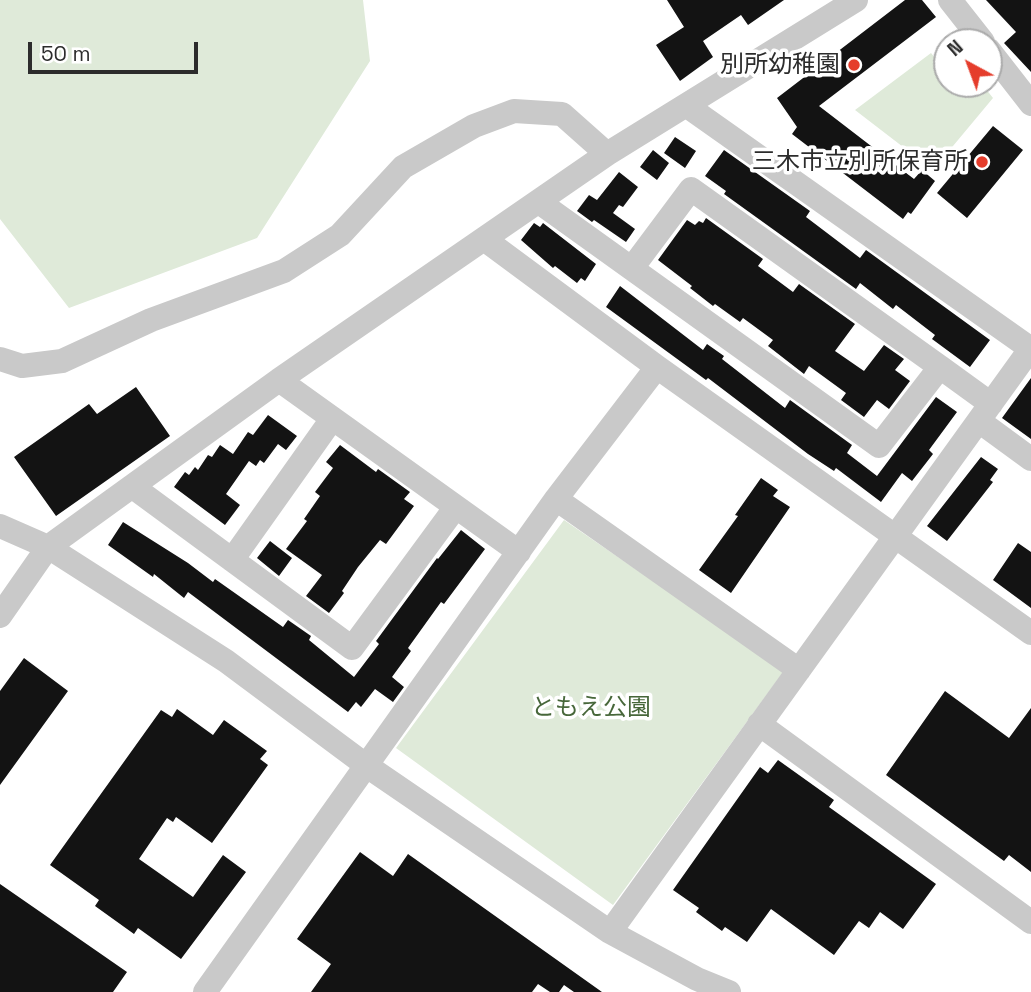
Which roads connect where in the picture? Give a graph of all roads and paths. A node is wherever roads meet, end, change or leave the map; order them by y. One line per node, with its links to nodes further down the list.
1 (856, 0): 6 (street)
2 (950, 0): 3 (street)
3 (972, 28)
4 (1003, 68): 5 (street)
5 (1031, 104)
6 (687, 106): 7 (street); 11 (street)
7 (607, 154): 8 (street); 12 (street)
8 (539, 202): 9 (street); 10 (street)
9 (484, 239): 13 (street); 15 (street)
10 (632, 268): 14 (street); 14 (street)
11 (1031, 348): 16 (street)
12 (0, 359)
13 (657, 367): 20 (street); 23 (street)
14 (940, 367): 16 (street)
15 (278, 380): 17 (street); 19 (street)
16 (985, 412): 18 (street); 23 (street)
17 (332, 419): 21 (street); 26 (street)
18 (1031, 459)
19 (133, 487): 24 (street); 26 (street)
20 (556, 499): 25 (street); 29 (street)
21 (455, 508): 25 (street); 26 (street)
22 (0, 526): 24 (street)
23 (895, 537): 28 (street); 29 (street)
24 (48, 547): 27 (street); 31 (street)
25 (519, 552): 31 (street)
26 (232, 560)
27 (0, 615)
28 (1031, 634)
29 (799, 670): 30 (street)
30 (760, 724): 32 (street); 33 (street)
31 (367, 766): 33 (street); 34 (street)
32 (1031, 922)
33 (610, 932): 35 (street)
34 (205, 992)
35 (729, 992)

